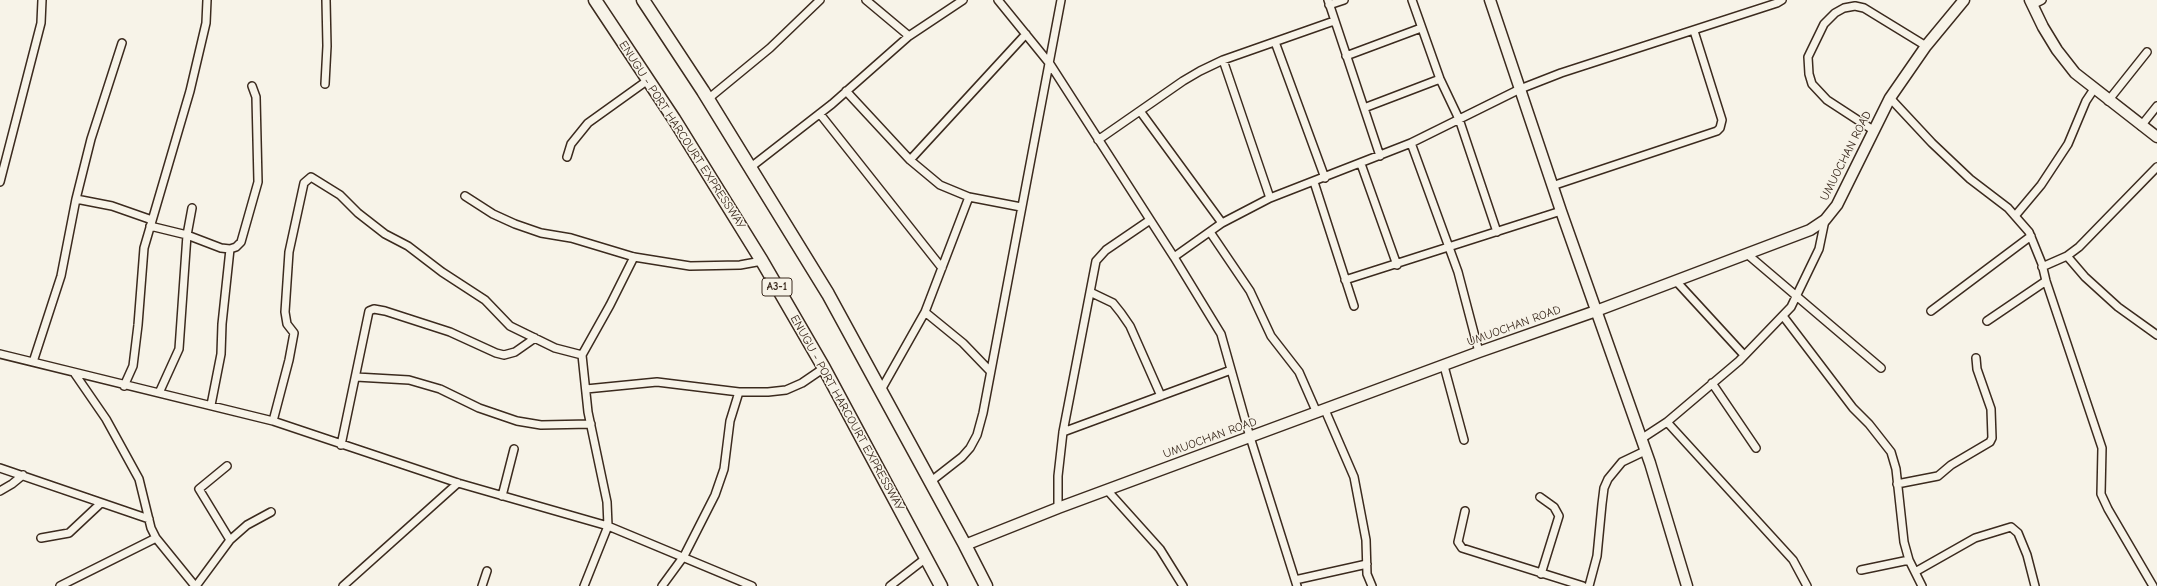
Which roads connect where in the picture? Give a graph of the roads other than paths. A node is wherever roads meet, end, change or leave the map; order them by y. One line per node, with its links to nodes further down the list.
1 (42, 0): 58 (street)
2 (206, 0): 71 (street)
3 (326, 0): 33 (street)
4 (595, 0): 32 (highway, ENUGU - PORT HARCOURT EXPRESSWAY / A3-1)
5 (644, 0): 39 (highway)
6 (820, 0): 39 (street)
7 (963, 0): 23 (street)
8 (998, 0): 22 (street)
9 (1061, 0): 30 (street)
10 (1344, 0): 18 (street)
11 (1412, 0): 20 (street)
12 (1490, 0): 35 (street)
13 (1782, 0): 21 (street)
14 (1964, 0): 26 (street, UMUOCHAN ROAD)
15 (2042, 0): 17 (street)
16 (869, 1): 23 (street)
17 (2031, 2): 36 (street)
18 (1329, 3): 19 (street)
19 (1334, 21): 24 (street); 28 (street)
20 (1421, 28): 28 (street); 31 (street)
21 (1694, 31): 35 (street); 60 (street)
22 (1026, 34): 30 (street); 53 (street)
23 (909, 36): 37 (street)
24 (1275, 42): 29 (street); 57 (street)
25 (122, 43): 64 (street)
26 (1926, 46): 38 (street, UMUOCHAN ROAD); 47 (street)
27 (2147, 52): 40 (street)
28 (1346, 56): 42 (street)
29 (1223, 60): 43 (street); 63 (street)
30 (1050, 64): 49 (street); 65 (street)
31 (1440, 79): 42 (street); 45 (street)
32 (648, 80): 52 (street); 83 (highway, ENUGU - PORT HARCOURT EXPRESSWAY / A3-1)
33 (325, 84)
34 (252, 86): 78 (street)
35 (1520, 89): 45 (street); 60 (street)
36 (2094, 89): 40 (street); 68 (street)
37 (846, 91): 44 (street); 53 (street)
38 (1890, 98): 47 (street, UMUOCHAN ROAD); 68 (street)
39 (708, 99): 55 (highway)
40 (2108, 101): 46 (street)
41 (2157, 106): 46 (street)
42 (1364, 108): 51 (street)
43 (1140, 111): 49 (street); 72 (street)
44 (820, 114): 55 (street); 86 (street)
45 (1459, 119): 50 (street); 74 (street)
46 (2141, 126): 48 (street)
47 (1873, 130): 70 (street, UMUOCHAN ROAD)
48 (2157, 137)
49 (1098, 140): 69 (street)
50 (1411, 143): 51 (street); 77 (street)
51 (1380, 156): 54 (street)
52 (568, 157)
53 (910, 160): 62 (street)
54 (1361, 164): 57 (street); 84 (street)
55 (751, 167): 116 (highway)
56 (2157, 167): 81 (street)
57 (1325, 178): 59 (street)
58 (0, 182)
59 (1314, 182): 63 (street); 87 (street)
60 (1552, 186): 67 (street)
61 (464, 196): 82 (street)
62 (969, 197): 65 (street); 86 (street)
63 (1270, 198): 72 (street)
64 (76, 199): 71 (street); 105 (street)
65 (1021, 207): 110 (street)
66 (192, 208): 75 (street)
67 (1561, 211): 74 (street); 93 (street)
68 (2015, 216): 76 (street)
69 (1150, 220): 80 (street); 90 (street)
70 (1825, 220): 79 (street, UMUOCHAN ROAD); 91 (street)
71 (151, 223): 75 (street); 114 (street)
72 (1222, 223): 73 (street)
73 (1210, 232): 80 (street); 121 (street)
74 (1497, 232): 77 (street)
75 (187, 235): 78 (street); 118 (street)
76 (2031, 236): 85 (street); 94 (street)
77 (1450, 248): 84 (street); 100 (street)
78 (230, 249): 120 (street)
79 (1747, 254): 88 (street, UMUOCHAN ROAD); 91 (street)
80 (1174, 256): 109 (street)
81 (2067, 256): 85 (street); 98 (street)
82 (634, 257): 83 (street); 102 (street)
83 (762, 261): 107 (highway, ENUGU - PORT HARCOURT EXPRESSWAY / A3-1)
84 (1397, 265): 87 (street)
85 (2042, 267): 89 (street)
86 (942, 268): 95 (street)
87 (1345, 280): 92 (street)
88 (1676, 281): 93 (street, UMUOCHAN ROAD); 103 (street)
89 (2046, 281): 97 (street); 180 (street)
90 (1090, 292): 119 (street); 125 (street)
91 (1797, 297): 96 (street); 108 (street)
92 (1354, 306)
93 (1596, 311): 100 (street, UMUOCHAN ROAD); 127 (street)
94 (1932, 311)
95 (925, 312): 110 (street); 116 (street)
96 (1783, 316): 103 (street); 138 (street)
97 (1987, 321)
98 (2157, 334)
99 (534, 338): 102 (street); 112 (street); 122 (street)
100 (1479, 352): 106 (street, UMUOCHAN ROAD)
101 (0, 354): 105 (street)
102 (582, 355): 115 (street)
103 (1744, 355): 113 (street)
104 (1976, 358): 138 (street)
105 (33, 362): 111 (street)
106 (1444, 366): 121 (street, UMUOCHAN ROAD); 128 (street)
107 (824, 368): 117 (street); 154 (highway, ENUGU - PORT HARCOURT EXPRESSWAY / A3-1)
108 (1881, 368)
109 (1231, 370): 119 (street); 126 (street)
110 (990, 371): 136 (street)
111 (75, 374): 114 (street); 147 (street)
112 (356, 377): 124 (street); 129 (street)
113 (1712, 383): 123 (street); 130 (street)
114 (124, 386): 118 (street)
115 (586, 389): 117 (street); 124 (street)
116 (881, 390): 136 (highway)
117 (739, 392): 153 (street)
118 (159, 393): 120 (street)
119 (1161, 396): 125 (street)
120 (211, 405): 122 (street)
121 (1321, 412): 126 (street, UMUOCHAN ROAD); 156 (street)
122 (273, 421): 129 (street)
123 (1667, 422): 127 (street); 177 (street)
124 (591, 424): 148 (street)
125 (1063, 432): 144 (street)
126 (1250, 437): 139 (street, UMUOCHAN ROAD); 161 (street)
127 (1641, 439): 132 (street)
128 (1464, 440)
129 (341, 445): 137 (street)
130 (1756, 448)
131 (514, 449): 141 (street)
132 (1645, 451): 175 (street); 176 (street)
133 (228, 466): 151 (street)
134 (0, 468): 135 (street)
135 (23, 474): 140 (street); 143 (street)
136 (930, 482): 152 (highway)
137 (458, 484): 141 (street); 164 (street)
138 (1897, 484): 155 (street)
139 (1107, 490): 144 (street, UMUOCHAN ROAD); 172 (street)
140 (0, 491)
141 (502, 496): 148 (street)
142 (1540, 497): 160 (street)
143 (101, 503): 147 (street); 149 (street)
144 (1058, 508): 152 (street, UMUOCHAN ROAD)
145 (1465, 511): 160 (street)
146 (271, 512): 151 (street)
147 (148, 519): 150 (street)
148 (608, 526): 153 (street); 166 (street)
149 (41, 538)
150 (156, 538): 162 (street); 163 (street)
151 (230, 540): 163 (street)
152 (965, 545): 171 (highway)
153 (684, 556): 167 (street); 168 (street)
154 (926, 558): 169 (street); 170 (highway, ENUGU - PORT HARCOURT EXPRESSWAY / A3-1)
155 (1909, 560): 157 (street); 159 (street)
156 (1367, 564): 161 (street); 173 (street)
157 (1861, 570)
158 (487, 571): 165 (street)
159 (1914, 572): 178 (street); 179 (street)
160 (1541, 574): 174 (street)
161 (1296, 583)
162 (60, 586)
163 (195, 586)
164 (343, 586)
165 (482, 586)
166 (584, 586)
167 (662, 586)
168 (752, 586)
169 (890, 586)
170 (941, 586)
171 (986, 586)
172 (1182, 586)
173 (1372, 586)
174 (1583, 586)
175 (1588, 586)
176 (1687, 586)
177 (1807, 586)
178 (1922, 586)
179 (2035, 586)
180 (2153, 586)

